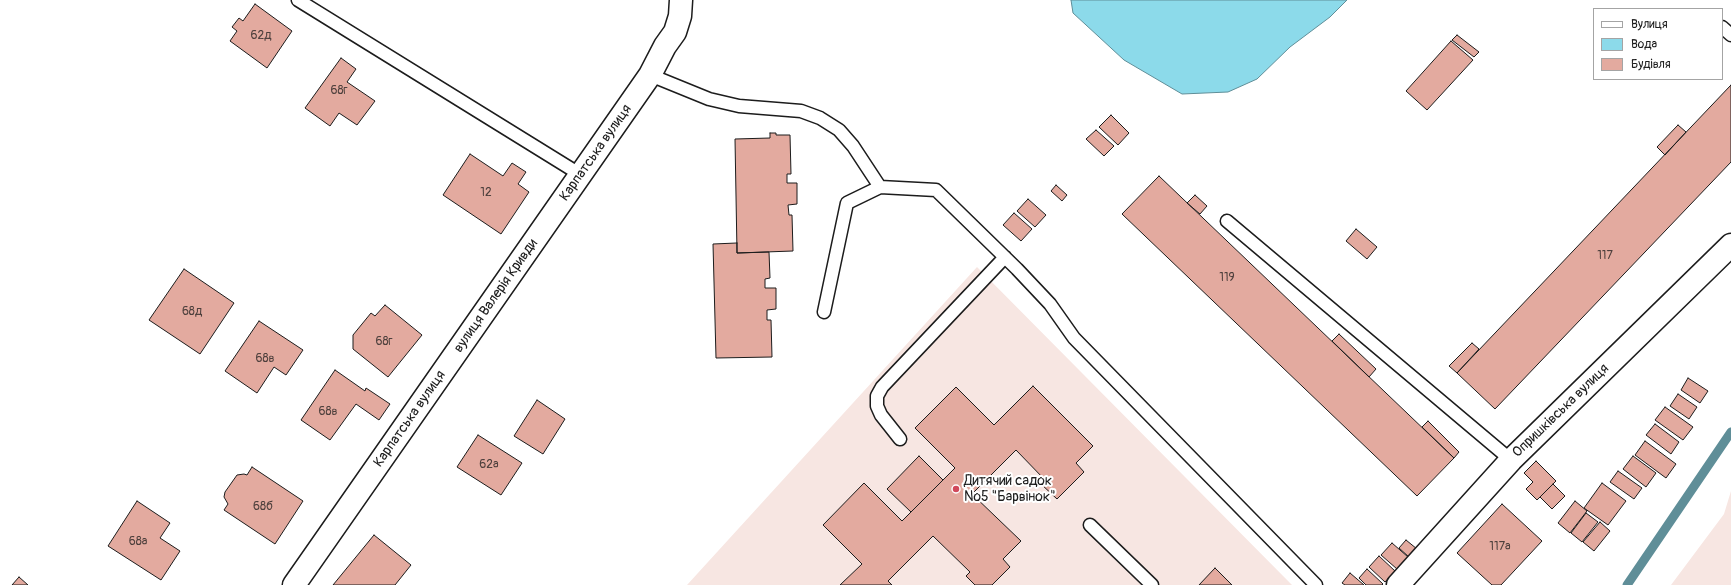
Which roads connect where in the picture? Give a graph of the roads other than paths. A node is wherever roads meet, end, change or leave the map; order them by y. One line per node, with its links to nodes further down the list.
1 (298, 0): 6 (lane)
2 (681, 0): 5 (street)
3 (1723, 28): 4 (lane)
4 (1731, 35)
5 (650, 75): 6 (street, Карпатська вулиця); 7 (lane)
6 (581, 175): 15 (street, вулиця Валерія Кривди)
7 (880, 187): 10 (lane); 11 (lane)
8 (1227, 221): 13 (lane)
9 (1731, 245): 13 (street, Опришківська вулиця)
10 (1005, 257): 12 (lane); 17 (lane)
11 (824, 312)
12 (900, 439)
13 (1510, 460): 18 (street, Опришківська вулиця)
14 (1090, 525): 16 (lane)
15 (294, 585)
16 (1152, 585)
17 (1316, 585)
18 (1398, 585)

